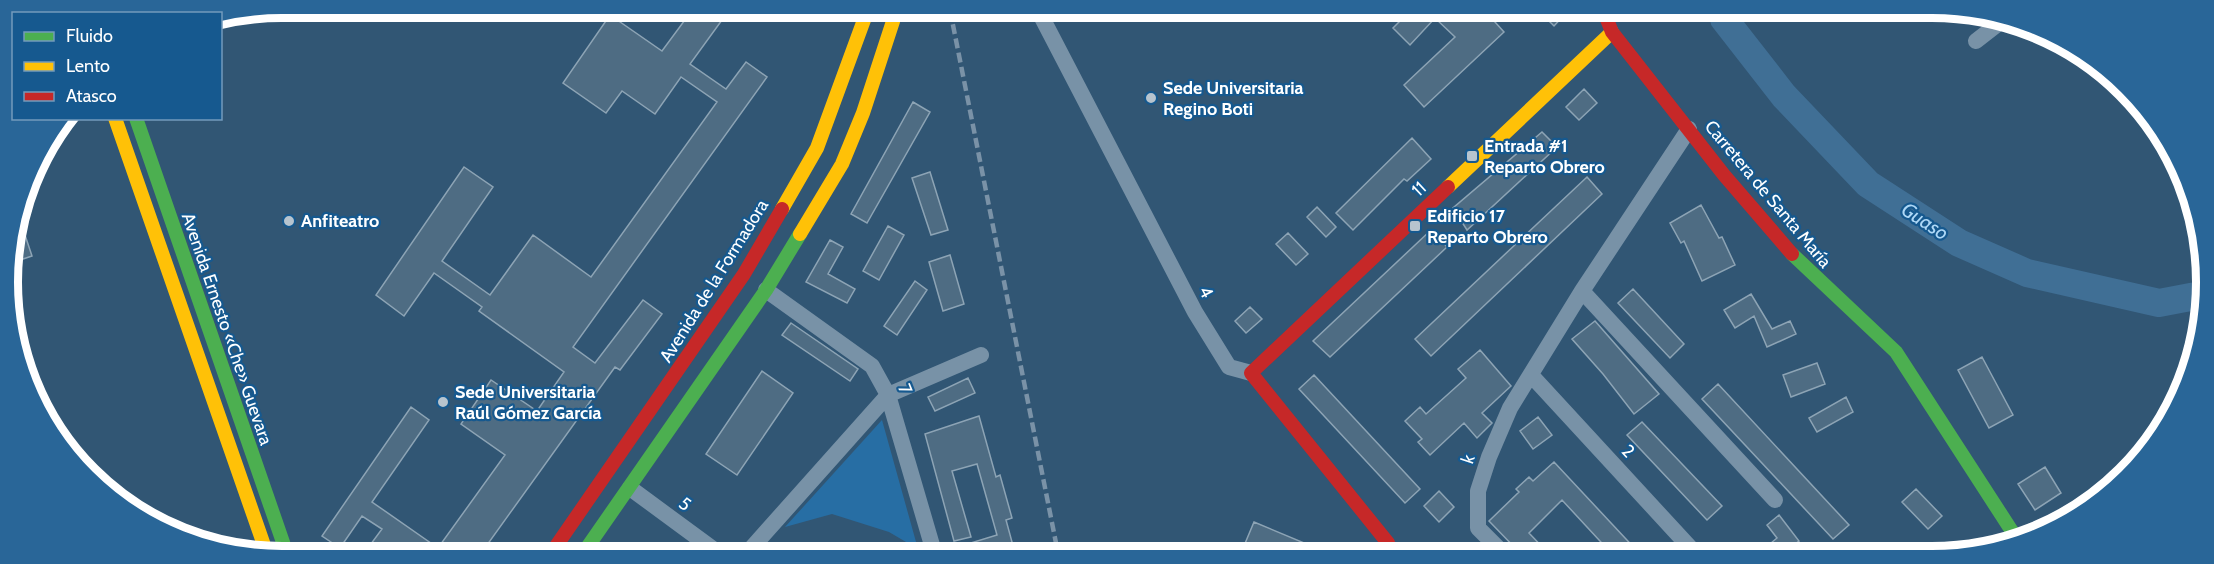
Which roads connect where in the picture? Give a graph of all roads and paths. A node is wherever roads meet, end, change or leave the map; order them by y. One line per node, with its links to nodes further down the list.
1 (865, 18): 22 (main road, Avenida de la Formadora)
2 (894, 18): 11 (main road)
3 (1042, 18): 14 (street, 4)
4 (1606, 18): 6 (main road, Carretera de Santa María)
5 (1995, 26): 7 (street)
6 (1612, 32): 10 (main road, Carretera de Santa María); 14 (main road, 11)
7 (1976, 41)
8 (116, 120): 20 (main road, Avenida Ernesto «Che» Guevara)
9 (137, 120): 21 (main road, Avenida Ernesto «Che» Guevara)
10 (1689, 129): 12 (street, k); 19 (main road, Carretera de Santa María)
11 (766, 290): 16 (street, 7); 17 (main road)
12 (1582, 291): 15 (street, k); 18 (street)
13 (981, 355): 16 (street)
14 (1251, 373): 27 (main road, 4)
15 (1531, 375): 28 (street, k); 29 (street, 2)
16 (888, 395): 25 (street); 26 (street, 7)
17 (630, 488): 23 (main road); 24 (street, 5)
18 (1775, 500)
19 (2013, 533)
20 (264, 545)
21 (284, 546)
22 (556, 546)
23 (588, 546)
24 (709, 546)
25 (753, 546)
26 (932, 546)
27 (1389, 546)
28 (1496, 546)
29 (1689, 546)

